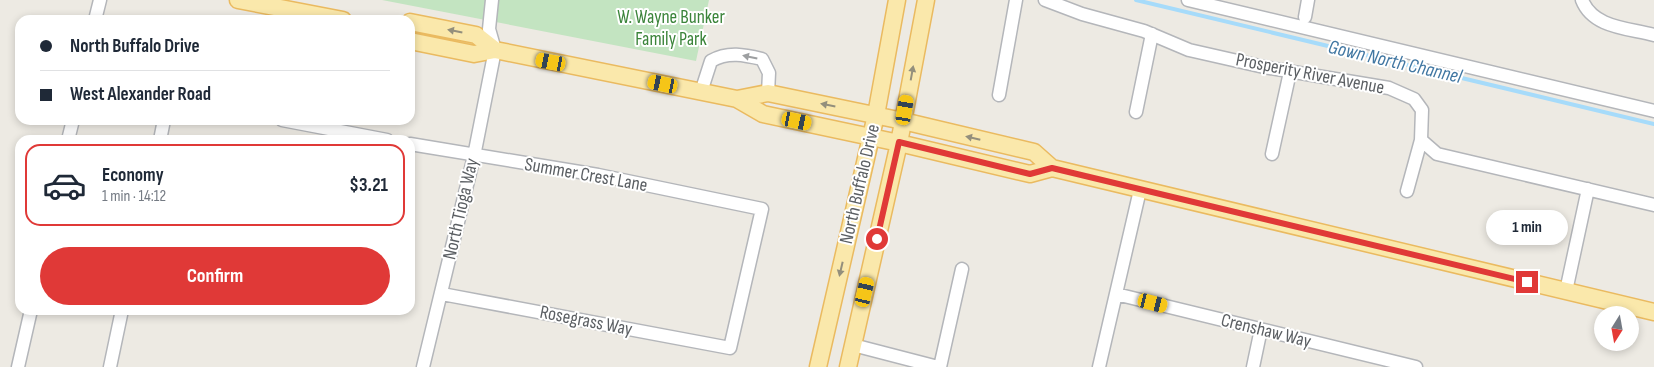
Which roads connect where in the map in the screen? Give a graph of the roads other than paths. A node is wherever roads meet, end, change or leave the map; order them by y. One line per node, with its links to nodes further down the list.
1 (100, 0): 11 (street)
2 (238, 0): 12 (main road)
3 (492, 0): 18 (street)
4 (897, 0): 26 (main road, North Buffalo Drive)
5 (926, 0): 27 (main road, North Buffalo Drive, one-way to 5)
6 (1016, 0): 22 (street)
7 (1046, 0): 15 (street, Prosperity River Avenue)
8 (1188, 0): 24 (street)
9 (1308, 0): 13 (street)
10 (1584, 5): 16 (street)
11 (96, 15)
12 (317, 15)
13 (1305, 17)
14 (415, 23): 18 (main road, one-way to 14)
15 (1152, 34): 19 (street, Prosperity River Avenue); 25 (street)
16 (1654, 35)
17 (415, 42): 18 (main road)
18 (495, 50): 20 (main road); 35 (street, North Tioga Way)
19 (1290, 72): 31 (street, Prosperity River Avenue); 34 (street)
20 (701, 92): 21 (street, one-way to 20); 23 (main road)
21 (768, 94): 23 (main road); 26 (main road, one-way to 21)
22 (999, 95)
23 (737, 99): 30 (main road)
24 (1654, 110)
25 (1136, 112)
26 (876, 115): 27 (main road); 30 (main road, North Buffalo Drive)
27 (904, 121): 32 (main road, North Buffalo Drive); 36 (main road, one-way to 27)
28 (308, 125): 29 (street)
29 (361, 135)
30 (871, 136): 32 (main road); 54 (main road, North Buffalo Drive, one-way to 54)
31 (1421, 140): 38 (street); 39 (street, Prosperity River Avenue)
32 (899, 142): 36 (main road); 49 (main road, North Buffalo Drive)
33 (415, 145): 35 (street, Summer Crest Lane)
34 (1272, 154)
35 (474, 156): 43 (street, North Tioga Way); 50 (street, Summer Crest Lane)
36 (1052, 168): 37 (main road)
37 (1140, 190): 42 (main road); 44 (street)
38 (1588, 190): 40 (street); 42 (street)
39 (1407, 191)
40 (1654, 205)
41 (962, 269): 56 (street)
42 (1566, 291): 45 (main road)
43 (442, 294): 50 (street, Rosegrass Way); 53 (street, North Tioga Way)
44 (1116, 294): 48 (street, Crenshaw Way); 57 (street)
45 (1654, 312)
46 (29, 315): 51 (street)
47 (121, 315): 52 (street)
48 (1261, 329): 58 (street); 59 (street, Crenshaw Way)
49 (853, 345): 55 (main road, North Buffalo Drive); 56 (street)
50 (730, 348)
51 (18, 367)
52 (110, 367)
53 (423, 367)
54 (818, 367)
55 (848, 367)
56 (939, 367)
57 (1099, 367)
58 (1253, 367)
59 (1416, 367)

